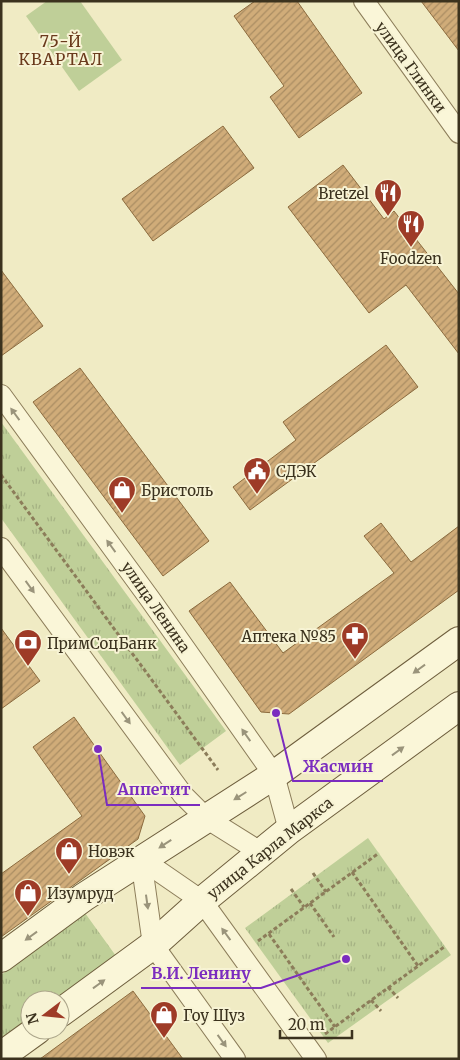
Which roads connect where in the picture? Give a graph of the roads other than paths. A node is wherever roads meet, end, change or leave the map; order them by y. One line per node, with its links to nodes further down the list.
1 (364, 1): 2 (street, улица Глинки)
2 (459, 133)
3 (1, 395): 7 (street, улица Ленина, one-way to 3)
4 (1, 548): 8 (street, one-way to 8)
5 (459, 641): 7 (street, one-way to 7)
6 (459, 706): 9 (street, улица Карла Маркса, one-way to 6)
7 (274, 775): 8 (street, one-way to 8); 9 (street, улица Ленина)
8 (206, 818): 10 (street); 11 (street, one-way to 11)
9 (289, 830): 10 (street, улица Карла Маркса)
10 (262, 852): 12 (street, улица Карла Маркса)
11 (141, 859): 12 (street, улица Карла Маркса); 13 (street, one-way to 13); 14 (street, one-way to 14)
12 (202, 901): 13 (street, улица Карла Маркса); 19 (street, one-way to 12)
13 (153, 945): 15 (street, улица Карла Маркса, one-way to 13); 18 (street, one-way to 18)
14 (1, 958)
15 (70, 1006)
16 (23, 1040): 17 (street)
17 (1, 1056)
18 (235, 1059)
19 (316, 1059)

